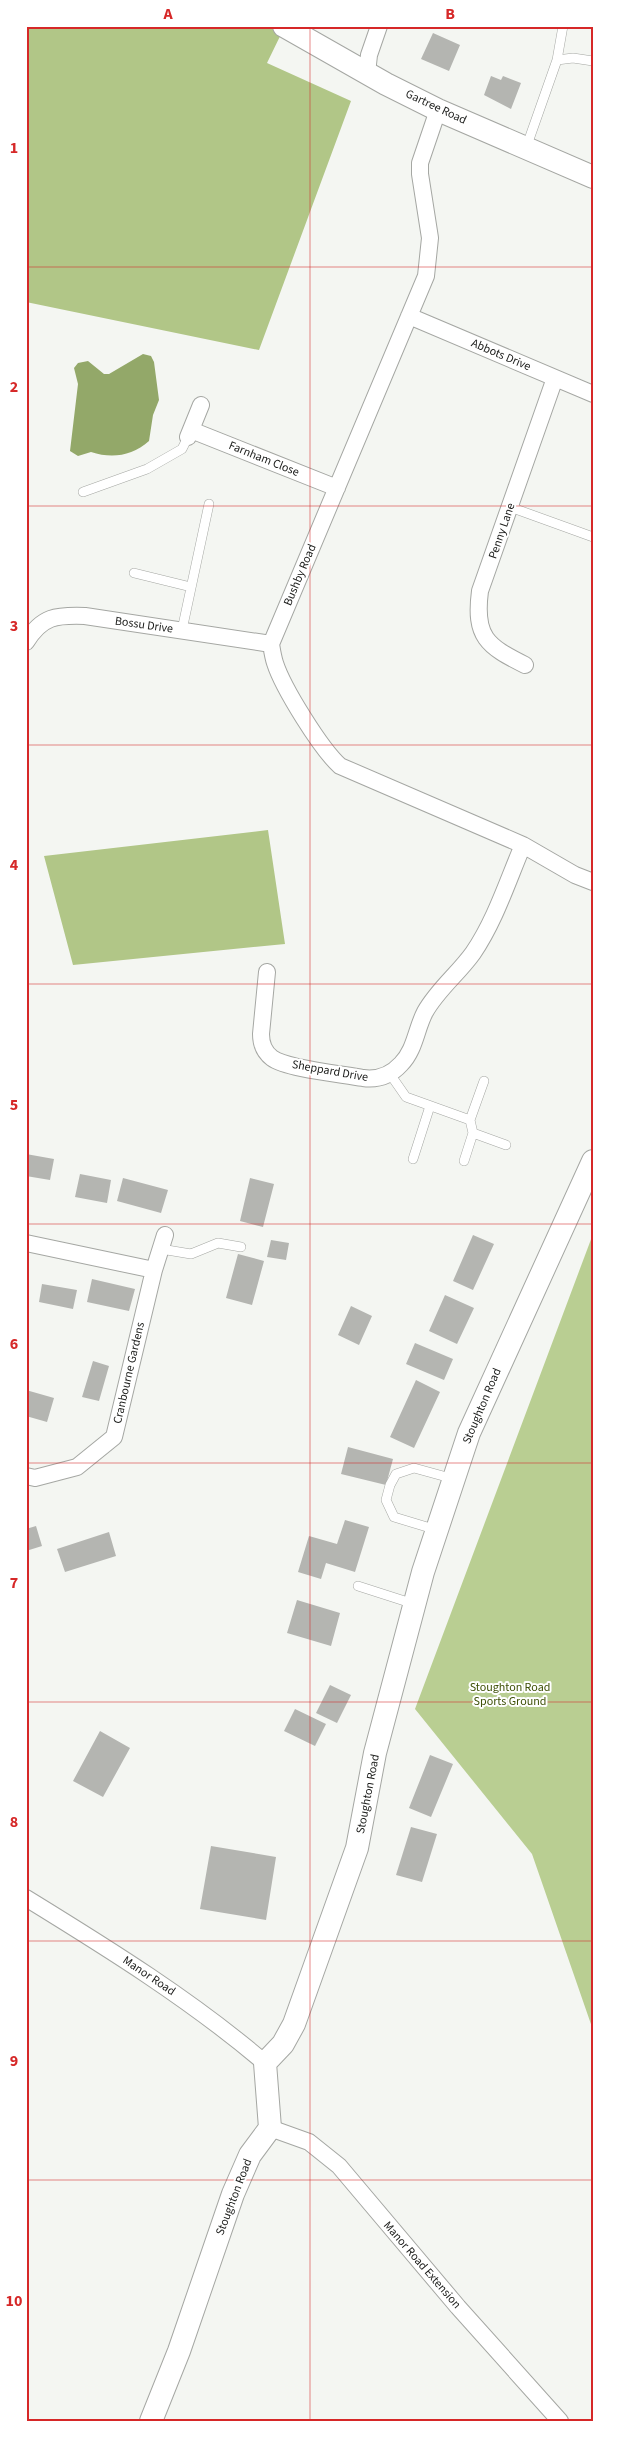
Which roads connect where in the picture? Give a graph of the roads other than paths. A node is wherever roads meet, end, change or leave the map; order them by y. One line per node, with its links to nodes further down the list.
1 (284, 26): 6 (main road, Gartree Road)
2 (379, 26): 6 (street)
3 (563, 26): 4 (lane)
4 (556, 60): 5 (lane); 8 (lane)
5 (593, 61)
6 (367, 73): 7 (main road, Gartree Road)
7 (438, 110): 8 (main road, Gartree Road); 10 (street, Bushby Road)
8 (526, 148): 9 (main road, Gartree Road)
9 (593, 177)
10 (409, 316): 11 (street, Abbots Drive); 15 (street, Bushby Road)
11 (554, 378): 12 (street, Abbots Drive); 18 (street, Penny Lane)
12 (593, 394)
13 (201, 405): 14 (street)
14 (190, 433): 15 (street, Farnham Close); 16 (lane)
15 (337, 488): 24 (street, Bushby Road)
16 (83, 492)
17 (209, 504): 21 (lane)
18 (510, 506): 19 (lane); 25 (street, Penny Lane)
19 (593, 537)
20 (134, 572): 21 (lane)
21 (191, 587): 22 (lane)
22 (182, 630): 23 (street, Bossu Drive); 24 (street, Bossu Drive)
23 (28, 633)
24 (271, 644): 26 (street)
25 (525, 665)
26 (523, 845): 27 (street); 29 (street)
27 (593, 882)
28 (267, 972): 29 (street, Sheppard Drive)
29 (390, 1074): 31 (lane)
30 (484, 1082): 32 (lane)
31 (430, 1106): 32 (lane); 35 (lane)
32 (470, 1120): 33 (lane)
33 (473, 1133): 34 (lane); 36 (lane)
34 (506, 1145)
35 (412, 1160)
36 (464, 1161)
37 (593, 1161): 43 (main road, Stoughton Road)
38 (163, 1242): 40 (lane); 41 (street, Cranbourne Gardens)
39 (26, 1243): 41 (street)
40 (241, 1247)
41 (154, 1270): 42 (street, Cranbourne Gardens)
42 (26, 1476)
43 (454, 1479): 44 (main road, Stoughton Road); 44 (lane)
44 (437, 1530): 46 (main road, Stoughton Road)
45 (358, 1586): 46 (lane)
46 (414, 1604): 48 (main road, Stoughton Road)
47 (26, 1898): 48 (street, Manor Road)
48 (265, 2063): 49 (main road)
49 (270, 2128): 50 (main road, Stoughton Road); 51 (street, Manor Road Extension)
50 (151, 2421)
51 (560, 2421)

